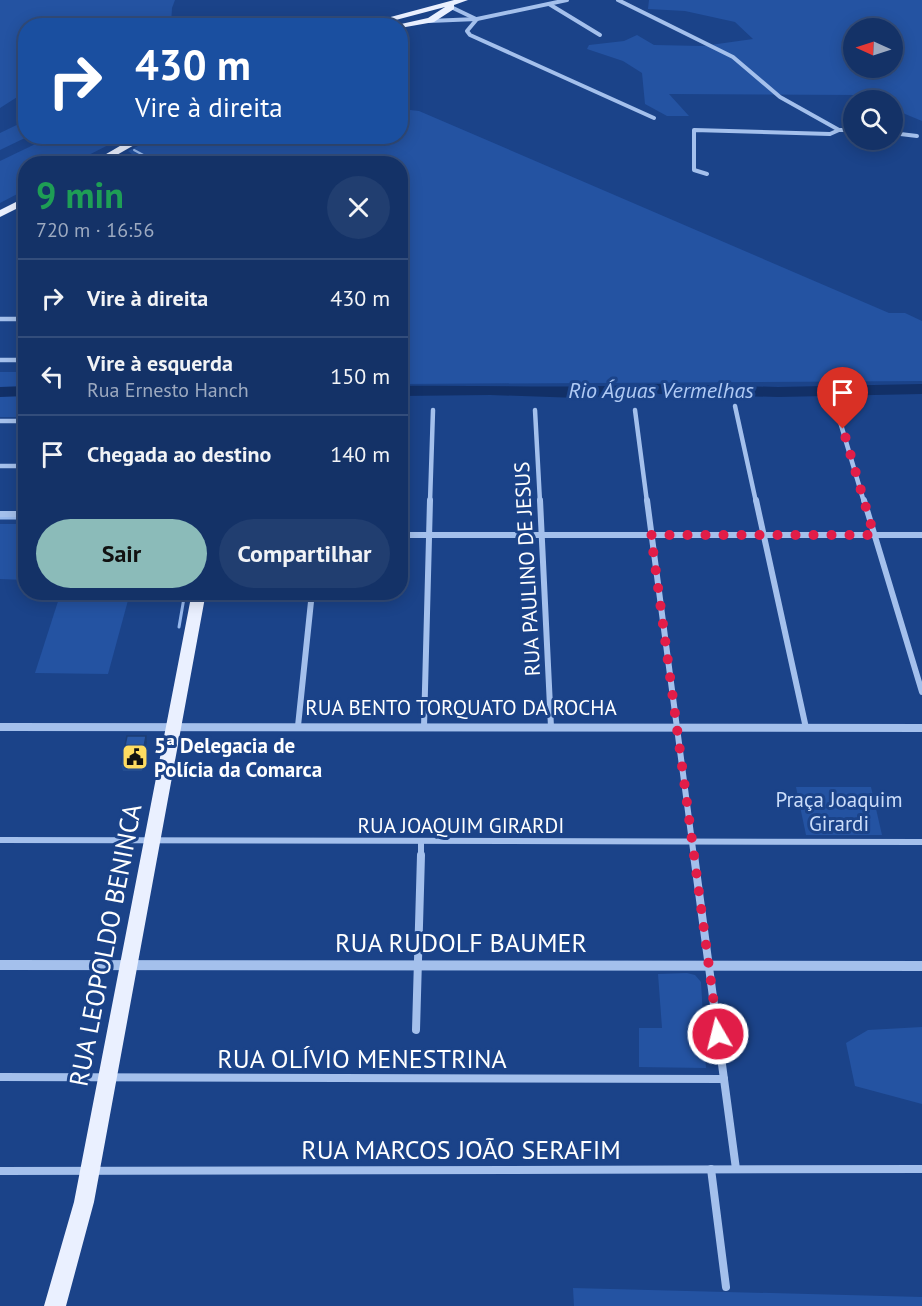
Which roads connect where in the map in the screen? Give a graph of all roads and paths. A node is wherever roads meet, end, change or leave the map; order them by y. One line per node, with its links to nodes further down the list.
1 (567, 0): 4 (street)
2 (618, 0): 14 (street)
3 (458, 3): 5 (main road); 9 (street); 10 (main road)
4 (549, 4): 9 (street); 12 (street)
5 (413, 12): 6 (main road); 7 (main road)
6 (391, 18)
7 (408, 18)
8 (408, 19): 10 (main road)
9 (477, 19): 10 (street); 13 (street)
10 (430, 20): 11 (main road)
11 (408, 24)
12 (600, 35)
13 (654, 117)
14 (839, 130): 15 (street); 22 (street)
15 (843, 130)
16 (903, 134): 17 (street)
17 (917, 136)
18 (130, 144): 19 (main road)
19 (125, 147): 20 (main road); 21 (main road)
20 (109, 156)
21 (121, 156)
22 (707, 174)
23 (18, 204): 24 (main road)
24 (0, 214)
25 (0, 319): 26 (street)
26 (18, 319)
27 (0, 360): 28 (street)
28 (18, 360)
29 (735, 406): 44 (street)
30 (836, 408): 45 (street)
31 (433, 410): 41 (street)
32 (535, 410): 42 (street, RUA PAULINO DE JESUS)
33 (635, 410): 43 (street)
34 (0, 421): 35 (street)
35 (18, 421)
36 (0, 466): 37 (street)
37 (18, 466)
38 (0, 514): 39 (street)
39 (18, 514)
40 (408, 535): 41 (street)
41 (430, 535): 42 (street); 53 (street)
42 (541, 535): 43 (street); 54 (street, RUA PAULINO DE JESUS)
43 (651, 535): 44 (street); 55 (street)
44 (764, 535): 45 (street); 56 (street)
45 (874, 535): 46 (street); 49 (street)
46 (922, 536)
47 (198, 600): 50 (main road, RUA LEOPOLDO BENINCA)
48 (311, 600): 51 (street)
49 (922, 692)
50 (175, 726): 51 (street, RUA BENTO TORQUATO DA ROCHA); 52 (street, RUA BENTO TORQUATO DA ROCHA); 59 (main road, RUA LEOPOLDO BENINCA)
51 (298, 726): 53 (street, RUA BENTO TORQUATO DA ROCHA)
52 (0, 727)
53 (424, 727): 54 (street, RUA BENTO TORQUATO DA ROCHA)
54 (551, 727): 55 (street, RUA BENTO TORQUATO DA ROCHA)
55 (677, 728): 56 (street, RUA BENTO TORQUATO DA ROCHA); 61 (street)
56 (806, 728): 57 (street, RUA BENTO TORQUATO DA ROCHA)
57 (922, 728)
58 (0, 840): 59 (street, RUA JOAQUIM GIRARDI)
59 (153, 840): 60 (street, RUA JOAQUIM GIRARDI); 64 (main road, RUA LEOPOLDO BENINCA)
60 (421, 841): 61 (street, RUA JOAQUIM GIRARDI); 65 (street)
61 (692, 842): 62 (street, RUA JOAQUIM GIRARDI); 66 (street)
62 (922, 842)
63 (0, 965): 64 (street, RUA RUDOLF BAUMER)
64 (128, 965): 65 (street, RUA RUDOLF BAUMER); 70 (main road, RUA LEOPOLDO BENINCA)
65 (418, 966): 66 (street, RUA RUDOLF BAUMER); 68 (street)
66 (709, 966): 67 (street, RUA RUDOLF BAUMER); 71 (street)
67 (922, 966)
68 (416, 1030)
69 (0, 1077): 70 (street, RUA OLÍVIO MENESTRINA)
70 (108, 1078): 71 (street, RUA OLÍVIO MENESTRINA); 75 (main road, RUA LEOPOLDO BENINCA)
71 (724, 1080): 73 (street)
72 (711, 1169): 73 (street, RUA MARCOS JOÃO SERAFIM); 75 (street, RUA MARCOS JOÃO SERAFIM); 77 (street)
73 (736, 1169): 74 (street, RUA MARCOS JOÃO SERAFIM)
74 (922, 1169)
75 (90, 1171): 76 (street, RUA MARCOS JOÃO SERAFIM); 78 (main road, RUA LEOPOLDO BENINCA)
76 (0, 1172)
77 (726, 1287)
78 (55, 1306)

